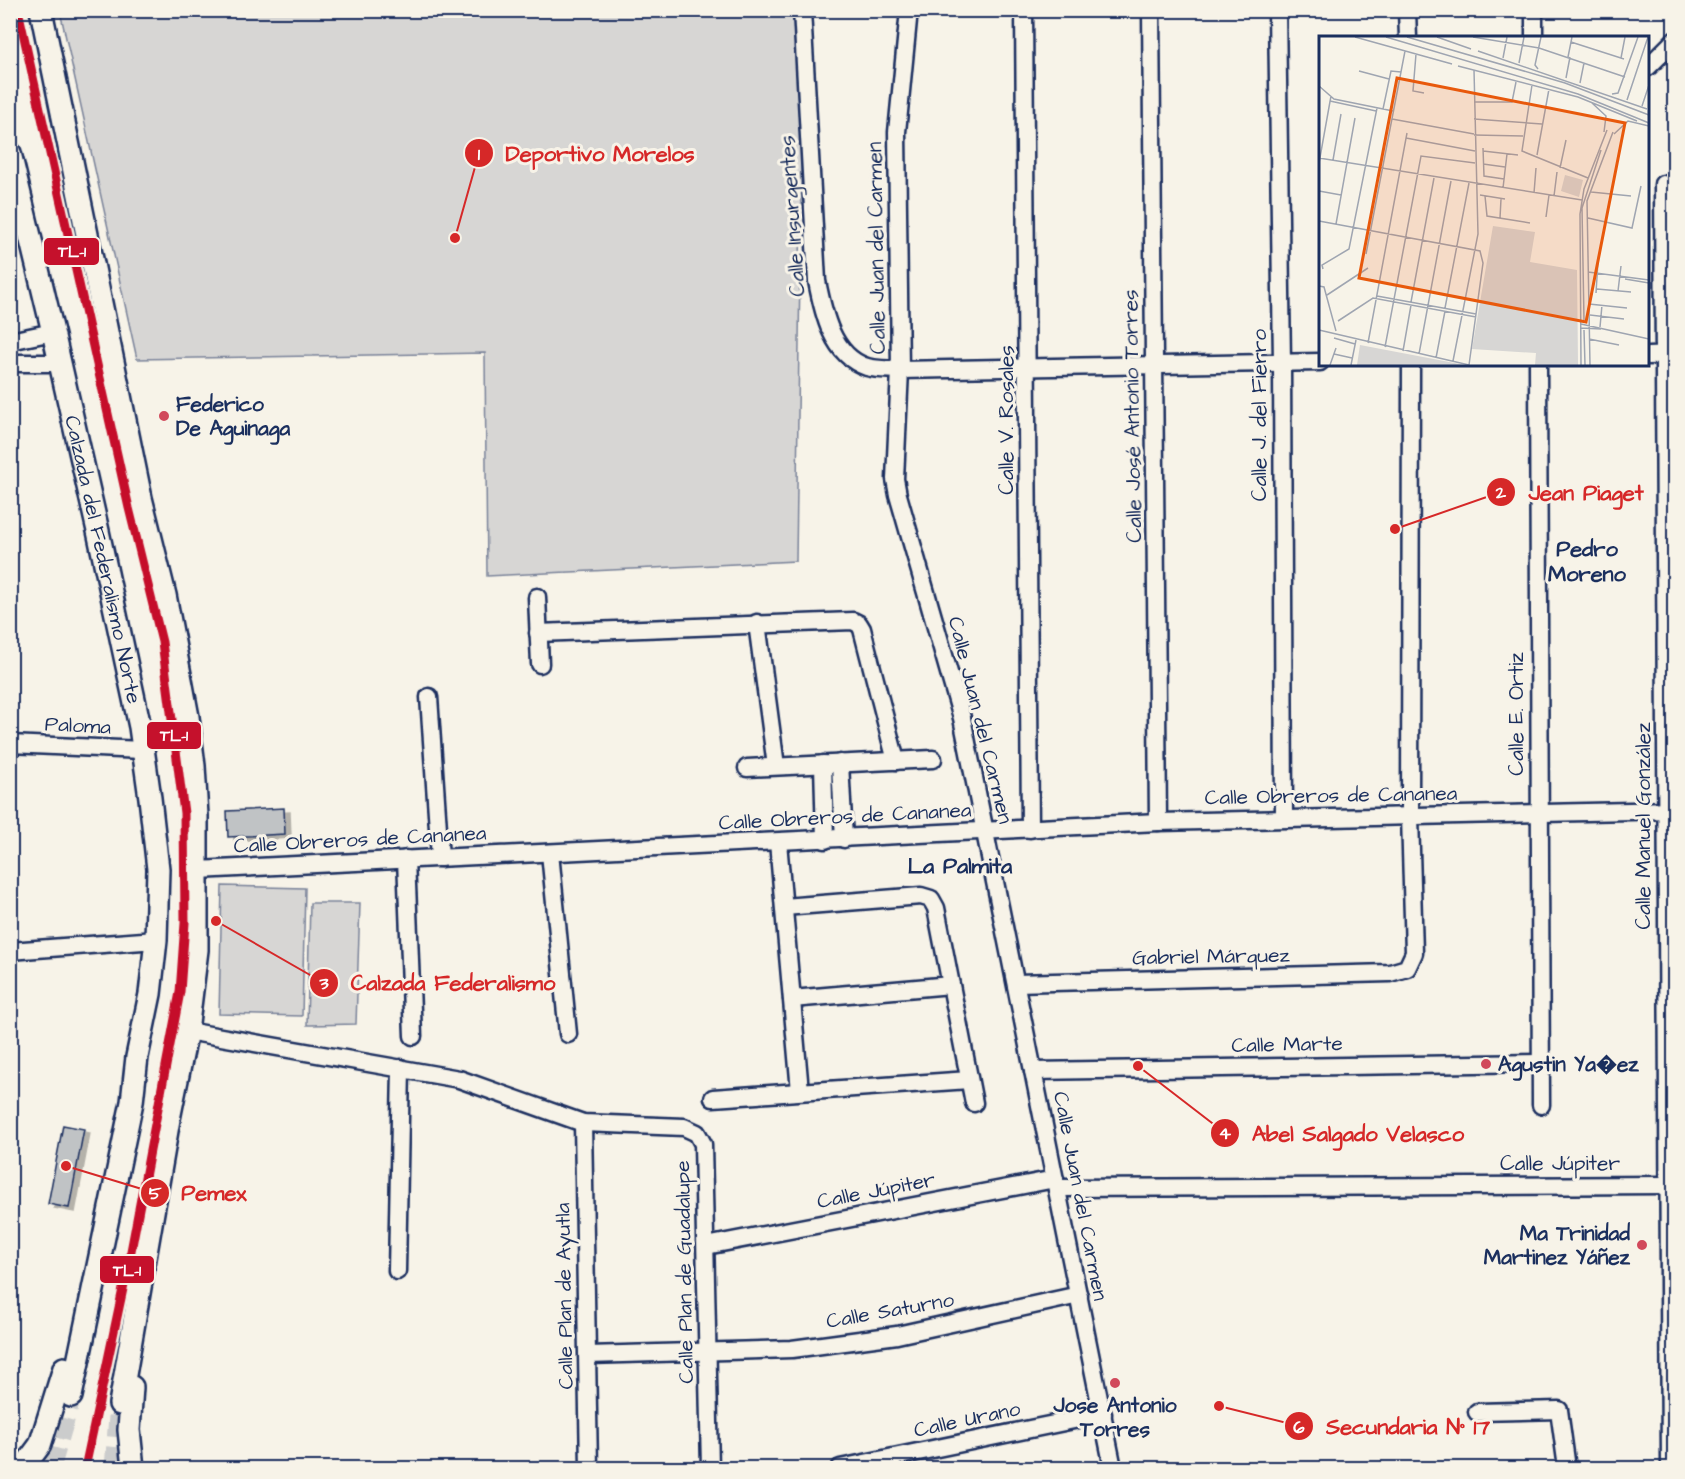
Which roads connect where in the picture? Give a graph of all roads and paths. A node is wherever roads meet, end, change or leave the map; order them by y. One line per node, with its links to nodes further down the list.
1 (41, 10): 52 (main road)
2 (802, 10): 26 (street, Calle Insurgentes)
3 (909, 10): 26 (street, Calle Juan del Carmen)
4 (1024, 10): 25 (street, Calle V. Rosales)
5 (1150, 10): 22 (street, Calle José Antonio Torres)
6 (1277, 10): 18 (street, Calle J. del Fierro)
7 (1407, 10): 9 (street)
8 (1534, 10): 10 (street)
9 (1408, 36)
10 (1534, 36)
11 (1674, 41): 12 (street)
12 (1649, 65)
13 (10, 153): 15 (main road, Calzada del Federalismo Norte)
14 (1663, 183): 17 (street, Calle Manuel González)
15 (53, 332): 16 (street); 21 (main road, Calzada del Federalismo Norte)
16 (10, 341)
17 (1662, 356): 39 (street, Calle Manuel González)
18 (1282, 362): 19 (street, Calle Insurgentes); 22 (street, Calle Insurgentes); 42 (street, Calle J. del Fierro)
19 (1319, 362)
20 (10, 363): 21 (street)
21 (59, 363): 33 (main road, Calzada del Federalismo Norte)
22 (1154, 365): 25 (street, Calle Insurgentes); 43 (street, Calle José Antonio Torres)
23 (1411, 366): 41 (street)
24 (1538, 366): 40 (street, Calle E. Ortiz)
25 (1028, 367): 26 (street, Calle Insurgentes); 44 (street, Calle V. Rosales)
26 (900, 370): 45 (street, Calle Juan del Carmen)
27 (537, 597): 29 (street)
28 (758, 623): 29 (street); 35 (street); 37 (street)
29 (538, 633): 30 (street)
30 (540, 664)
31 (429, 697): 50 (street)
32 (10, 744): 33 (street, Paloma)
33 (142, 750): 54 (main road, Calzada del Federalismo Norte)
34 (933, 759): 35 (street)
35 (896, 761): 36 (street)
36 (832, 764): 37 (street); 46 (street); 47 (street)
37 (776, 766): 38 (street)
38 (747, 768)
39 (1670, 810): 40 (street, Calle Obreros de Cananea); 74 (street, Calle Manuel González)
40 (1539, 812): 41 (street, Calle Obreros de Cananea); 62 (street, Calle E. Ortiz)
41 (1410, 816): 42 (street, Calle Obreros de Cananea); 56 (street, Gabriel Márquez)
42 (1284, 818): 43 (street, Calle Obreros de Cananea)
43 (1158, 822): 44 (street, Calle Obreros de Cananea)
44 (1030, 829): 45 (street, Calle Obreros de Cananea)
45 (985, 831): 46 (street, Calle Obreros de Cananea); 56 (street, Calle Juan del Carmen)
46 (844, 839): 47 (street, Calle Obreros de Cananea)
47 (825, 840): 48 (street, Calle Obreros de Cananea)
48 (778, 842): 49 (street, Calle Obreros de Cananea); 53 (street)
49 (550, 853): 50 (street, Calle Obreros de Cananea); 60 (street)
50 (440, 858): 51 (street, Calle Obreros de Cananea)
51 (406, 860): 52 (street, Calle Obreros de Cananea); 61 (street)
52 (198, 870): 59 (main road)
53 (784, 907): 57 (street); 58 (street)
54 (156, 940): 55 (street); 72 (main road, Calzada del Federalismo Norte)
55 (10, 951)
56 (1016, 983): 64 (street, Calle Juan del Carmen)
57 (951, 985): 58 (street); 65 (street)
58 (792, 999): 67 (street)
59 (187, 1031): 63 (street, Calle Plan de Guadalupe); 66 (main road)
60 (568, 1034)
61 (413, 1036)
62 (1541, 1063): 64 (street, Calle Marte); 70 (street, Calle E. Ortiz)
63 (401, 1068): 71 (street, Calle Plan de Guadalupe); 77 (street)
64 (1033, 1071): 73 (street, Calle Juan del Carmen)
65 (969, 1080): 67 (street); 69 (street)
66 (176, 1086): 82 (main road); 86 (main road)
67 (800, 1092): 68 (street)
68 (713, 1098)
69 (974, 1103)
70 (1541, 1105)
71 (583, 1123): 76 (street, Calle Plan de Guadalupe); 80 (street, Calle Plan de Ayutla)
72 (125, 1130): 81 (main road, Calzada del Federalismo Norte); 85 (main road)
73 (1056, 1183): 74 (street, Calle Júpiter); 76 (street, Calle Júpiter); 78 (street, Calle Juan del Carmen)
74 (1667, 1185): 75 (street, Calle Manuel González)
75 (1671, 1244): 92 (street, Calle Manuel González)
76 (706, 1246): 79 (street, Calle Plan de Guadalupe)
77 (397, 1271)
78 (1078, 1295): 79 (street, Calle Saturno); 84 (street, Calle Juan del Carmen)
79 (708, 1350): 80 (street, Calle Saturno); 88 (street, Calle Plan de Guadalupe)
80 (588, 1355): 87 (street, Calle Plan de Ayutla)
81 (71, 1396)
82 (120, 1404)
83 (1477, 1412): 91 (street)
84 (1102, 1414): 89 (street, Calle Urano); 90 (street, Calle Juan del Carmen)
85 (23, 1468)
86 (133, 1468)
87 (589, 1468)
88 (710, 1468)
89 (840, 1468)
90 (1113, 1468)
91 (1567, 1468)
92 (1670, 1468)

